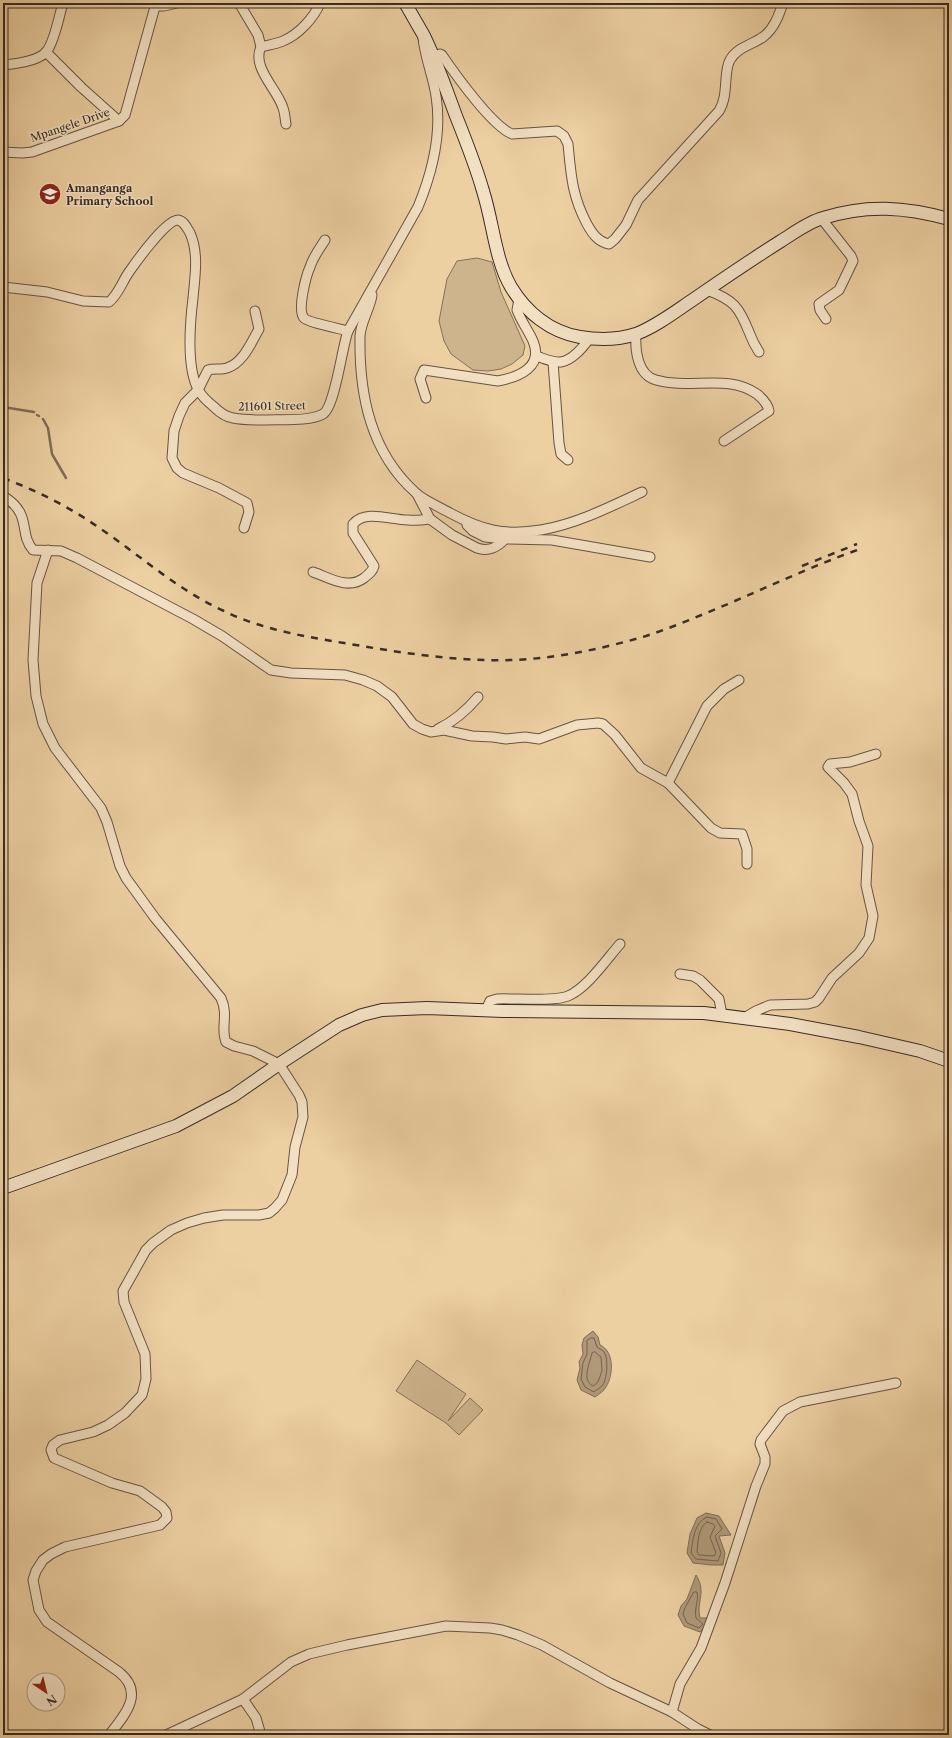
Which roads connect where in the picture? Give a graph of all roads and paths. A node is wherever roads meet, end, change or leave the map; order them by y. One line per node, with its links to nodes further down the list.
1 (63, 3): 10 (street)
2 (177, 3): 7 (street, Mpangele Drive)
3 (239, 3): 9 (street)
4 (320, 3): 9 (street)
5 (405, 3): 8 (street)
6 (783, 3): 11 (street)
7 (155, 4): 13 (street, Mpangele Drive)
8 (423, 35): 11 (street); 20 (street, 211601 Street)
9 (261, 47): 14 (street)
10 (46, 52): 12 (street); 13 (street)
11 (432, 56): 22 (street)
12 (3, 65)
13 (119, 121): 15 (street, Mpangele Drive)
14 (286, 124)
15 (3, 152)
16 (822, 218): 17 (street); 21 (street); 24 (street)
17 (949, 219)
18 (325, 240): 25 (street)
19 (3, 287): 31 (street, 211601 Street)
20 (372, 288): 25 (street, 211601 Street); 36 (street)
21 (707, 290): 26 (street); 28 (street)
22 (519, 299): 27 (street); 29 (street)
23 (254, 311): 31 (street)
24 (826, 319)
25 (348, 331): 31 (street, 211601 Street)
26 (636, 334): 27 (street); 33 (street)
27 (590, 338): 30 (street)
28 (760, 352)
29 (536, 356): 30 (street); 32 (street)
30 (553, 362): 34 (street)
31 (198, 390): 40 (street)
32 (426, 398)
33 (724, 441)
34 (568, 460)
35 (642, 492): 38 (street)
36 (417, 494): 38 (street); 39 (street)
37 (3, 496): 42 (street)
38 (460, 518): 41 (street)
39 (430, 519): 41 (street); 44 (street)
40 (244, 528)
41 (505, 539): 43 (street)
42 (48, 550): 47 (street); 57 (street)
43 (650, 557)
44 (313, 572)
45 (739, 680): 49 (street)
46 (478, 697): 47 (street)
47 (431, 732): 49 (street)
48 (876, 754): 55 (street)
49 (668, 783): 50 (street)
50 (747, 864)
51 (620, 944): 53 (street)
52 (680, 974): 54 (street)
53 (486, 1010): 54 (street); 57 (street)
54 (722, 1015): 55 (street)
55 (744, 1018): 56 (street)
56 (949, 1061)
57 (279, 1064): 58 (street); 62 (street)
58 (3, 1188)
59 (896, 1383): 61 (street)
60 (243, 1699): 61 (street); 63 (street); 64 (street)
61 (672, 1712): 65 (street)
62 (109, 1735)
63 (166, 1735)
64 (261, 1735)
65 (710, 1735)

